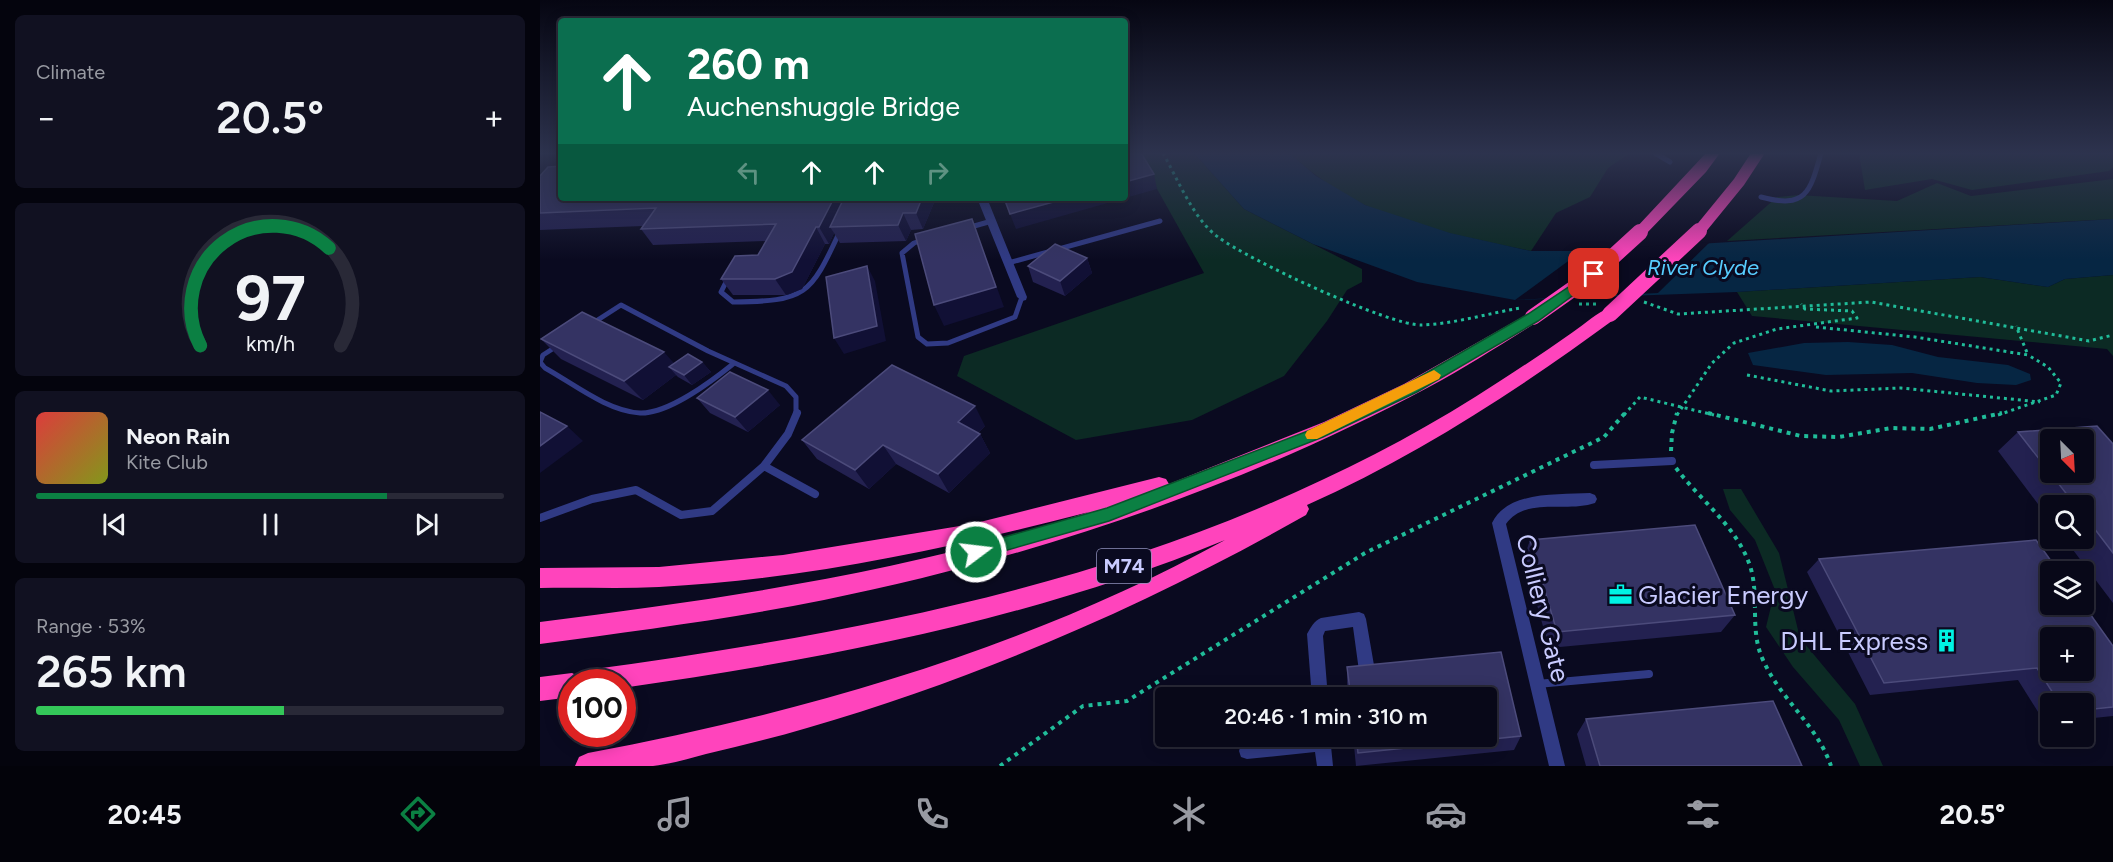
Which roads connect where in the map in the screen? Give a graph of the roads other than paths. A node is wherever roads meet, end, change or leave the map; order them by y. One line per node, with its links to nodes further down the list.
1 (1682, 189): 20 (highway, M74, bridge)
2 (1733, 189): 18 (highway, M74, bridge)
3 (1811, 189): 4 (lane)
4 (1761, 197)
5 (983, 201): 7 (street)
6 (845, 220): 12 (lane)
7 (992, 221): 9 (lane); 11 (street)
8 (1160, 221): 11 (lane)
9 (958, 230)
10 (936, 237): 13 (lane)
11 (1008, 263): 13 (street)
12 (729, 275)
13 (1022, 297)
14 (582, 330): 17 (lane)
15 (562, 343): 16 (lane)
16 (541, 355): 17 (lane)
17 (733, 364): 22 (lane)
18 (1396, 452): 30 (highway, M74); 38 (highway, M74)
19 (1672, 461): 21 (lane)
20 (1246, 463): 26 (highway, M74); 27 (highway, M74)
21 (1594, 465)
22 (764, 466): 23 (lane); 25 (lane)
23 (815, 494)
24 (1590, 499): 31 (street, Colliery Gate)
25 (540, 518)
26 (540, 578)
27 (540, 633)
28 (1367, 671): 33 (street)
29 (1649, 674): 31 (lane)
30 (636, 676)
31 (1537, 684): 40 (street, Colliery Gate)
32 (558, 687): 34 (highway)
33 (1319, 687)
34 (540, 689)
35 (1274, 747): 37 (street)
36 (1323, 747): 39 (street)
37 (1247, 751)
38 (588, 766)
39 (1325, 766)
40 (1557, 766)

